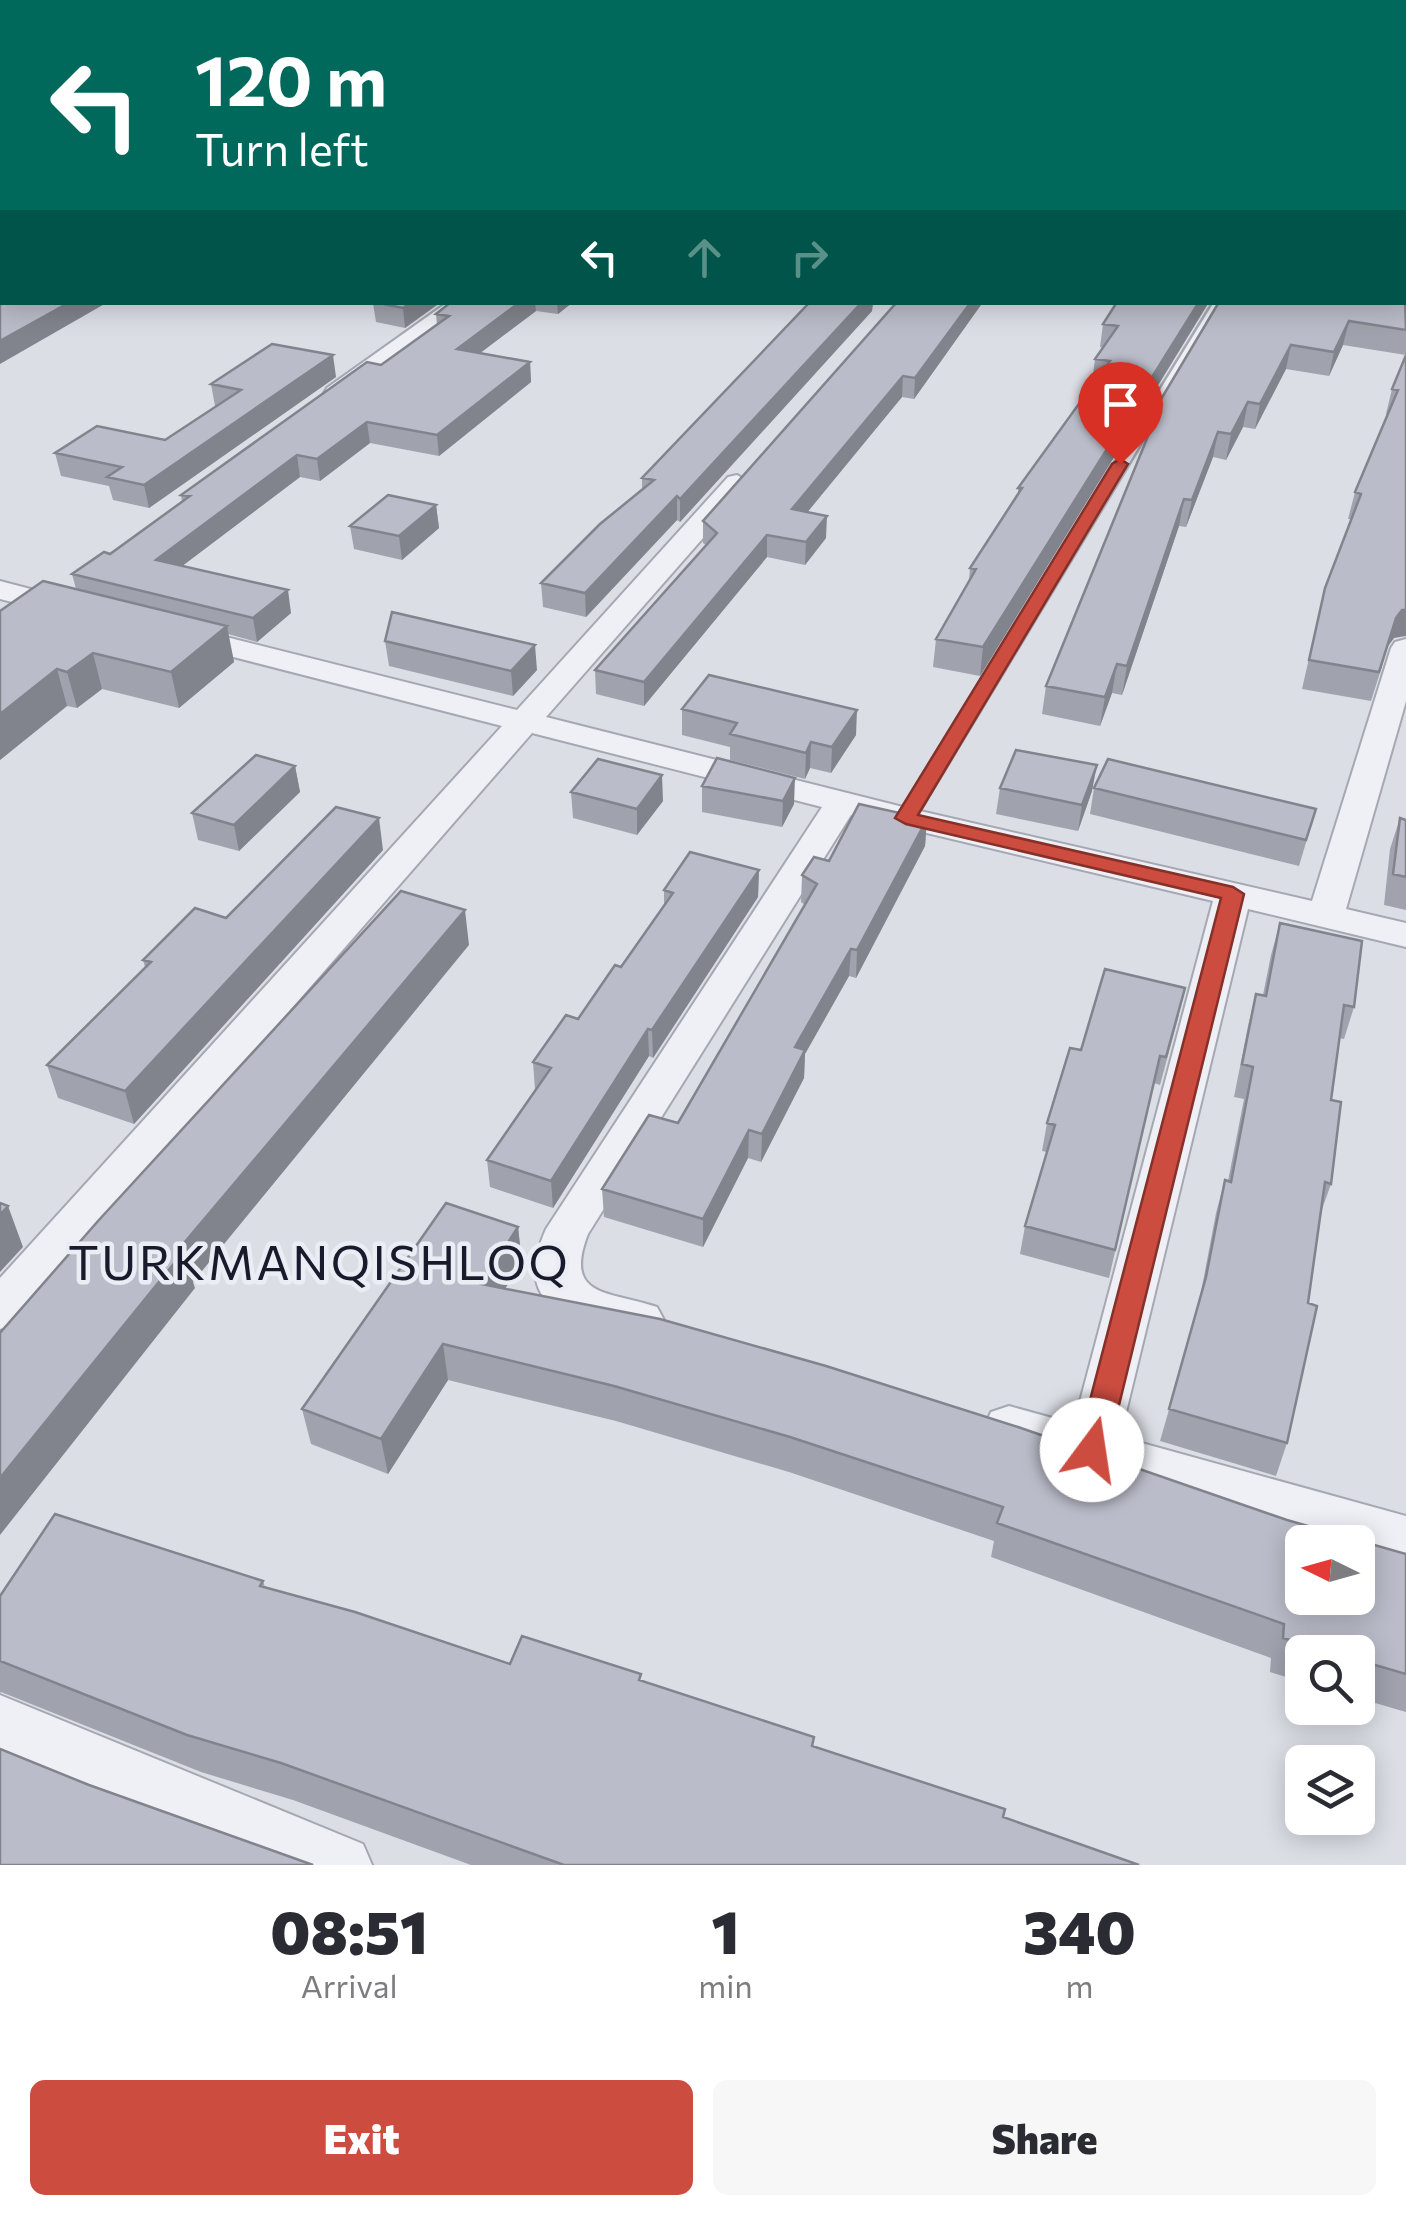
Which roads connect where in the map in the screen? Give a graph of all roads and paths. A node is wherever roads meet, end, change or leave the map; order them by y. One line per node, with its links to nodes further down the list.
1 (460, 305): 3 (street)
2 (1218, 305): 14 (lane)
3 (307, 413)
4 (758, 460): 12 (street)
5 (78, 580): 7 (street)
6 (0, 590): 7 (street)
7 (47, 602): 8 (street); 9 (street)
8 (104, 616)
9 (16, 622)
10 (143, 626): 12 (street)
11 (1406, 648): 16 (street)
12 (526, 720): 13 (street); 18 (street)
13 (842, 802): 14 (street); 19 (street)
14 (906, 818): 15 (street)
15 (1233, 894): 16 (street); 21 (street)
16 (1326, 916): 17 (street)
17 (1406, 935)
18 (0, 1310)
19 (685, 1333)
20 (963, 1413): 21 (street)
21 (1092, 1450): 22 (street)
22 (1406, 1540)
23 (0, 1723): 24 (street)
24 (342, 1865)

